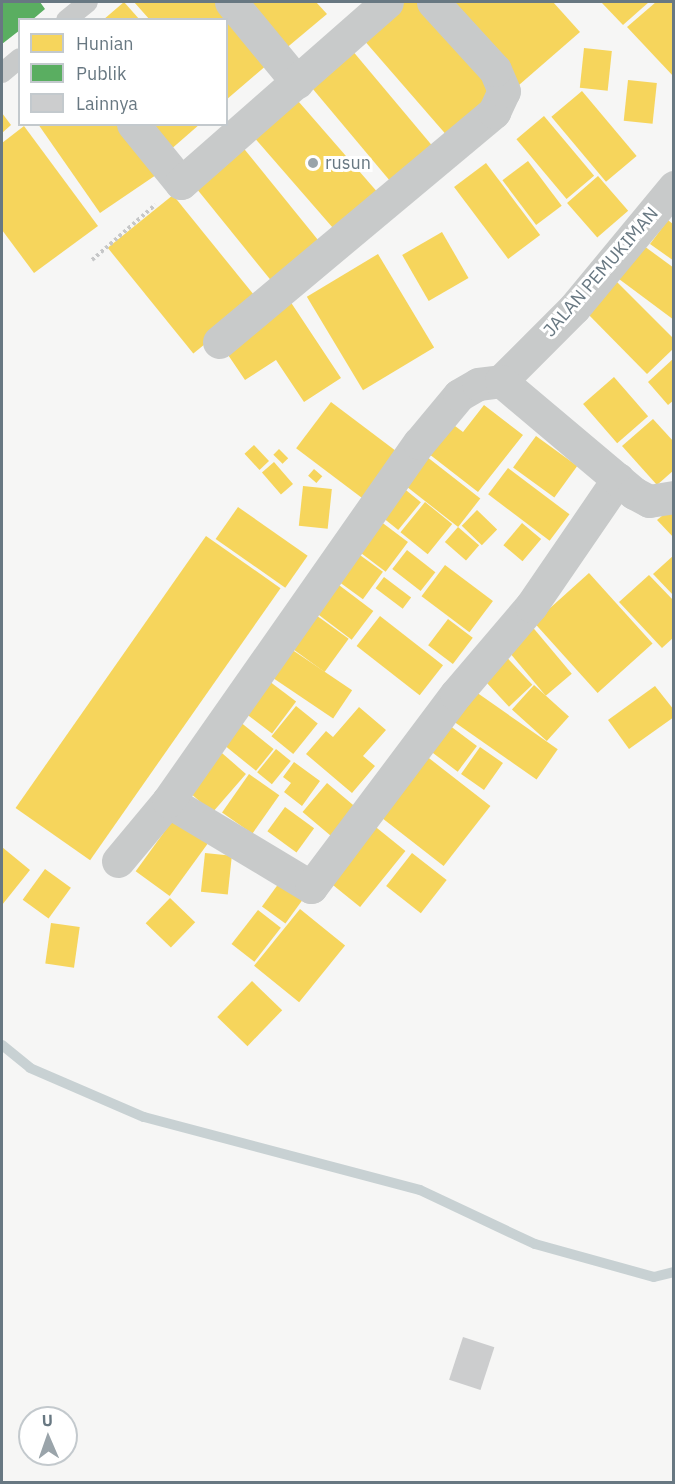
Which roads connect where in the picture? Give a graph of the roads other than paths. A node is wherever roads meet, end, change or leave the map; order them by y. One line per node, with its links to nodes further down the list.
1 (231, 2): 6 (street)
2 (387, 2): 6 (street)
3 (433, 2): 9 (street)
4 (18, 60): 5 (lane)
5 (2, 73)
6 (297, 82): 7 (street)
7 (135, 126)
8 (674, 187): 10 (street, JALAN PEMUKIMAN)
9 (219, 342)
10 (501, 381): 11 (street); 13 (street)
11 (618, 479): 12 (street); 13 (street)
12 (674, 497)
13 (168, 801): 14 (street)
14 (118, 861)

